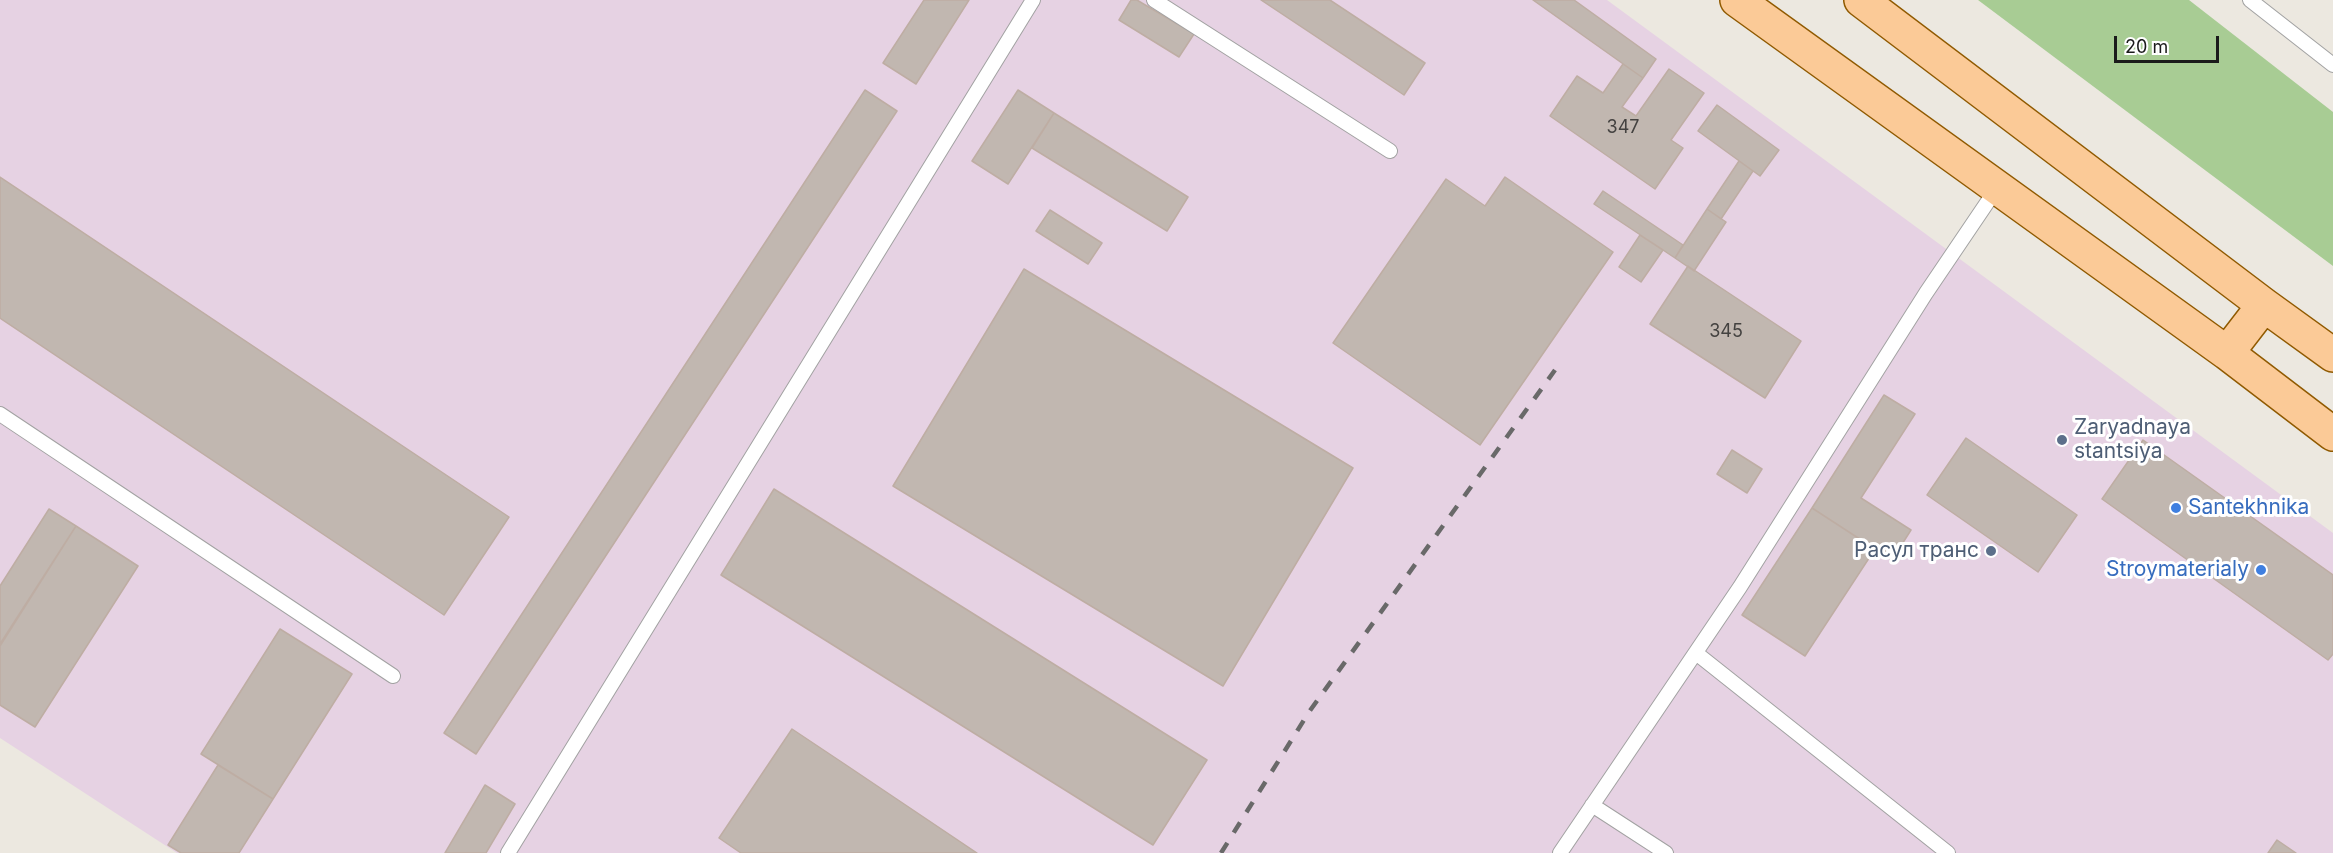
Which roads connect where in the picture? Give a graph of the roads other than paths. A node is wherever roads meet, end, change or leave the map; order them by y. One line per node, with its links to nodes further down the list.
1 (1033, 0): 17 (lane)
2 (1154, 0): 7 (lane)
3 (1737, 0): 8 (main road)
4 (1861, 0): 9 (main road)
5 (2250, 0): 6 (lane)
6 (2333, 65)
7 (1389, 151)
8 (1997, 188): 10 (main road); 14 (lane)
9 (2264, 305): 10 (main road); 11 (main road)
10 (2227, 353): 13 (main road)
11 (2333, 355)
12 (0, 414): 15 (lane)
13 (2333, 434)
14 (1696, 653): 16 (lane); 20 (lane)
15 (393, 676)
16 (1592, 805): 18 (lane); 19 (lane)
17 (508, 853)
18 (1560, 853)
19 (1666, 853)
20 (1948, 853)

